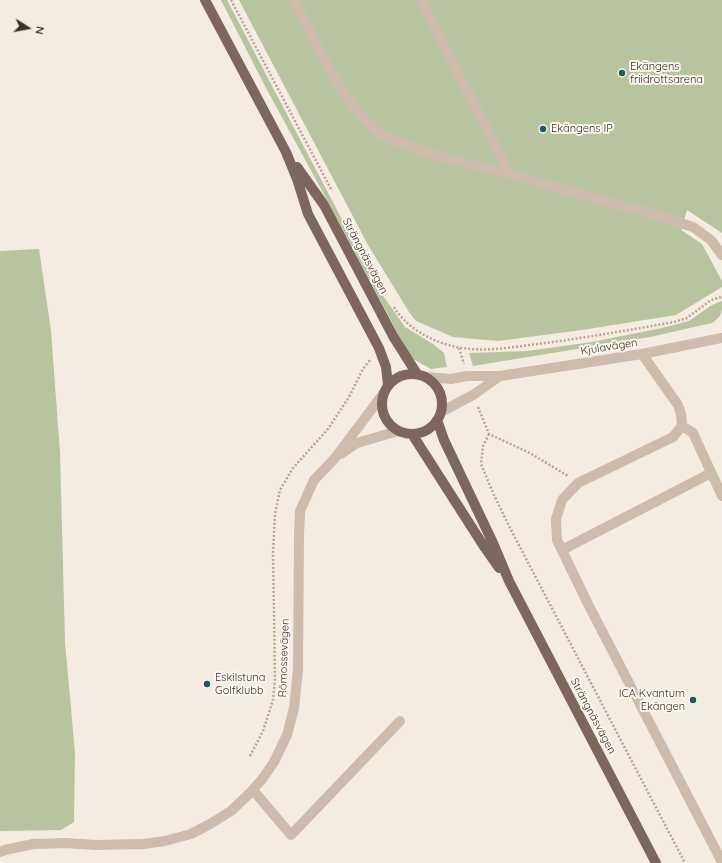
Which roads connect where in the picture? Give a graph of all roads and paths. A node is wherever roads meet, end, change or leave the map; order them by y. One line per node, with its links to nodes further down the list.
1 (205, 0): 5 (main road, Strängnäsvägen)
2 (231, 0): 7 (path)
3 (294, 0): 6 (street)
4 (421, 0): 6 (street)
5 (286, 152): 14 (main road, Strängnäsvägen); 17 (main road, Strängnäsvägen)
6 (510, 174): 8 (street)
7 (332, 192)
8 (722, 255)
9 (722, 297): 12 (path)
10 (393, 305): 12 (path)
11 (722, 338): 13 (street, Kjulavägen)
12 (459, 348): 15 (path)
13 (642, 354): 16 (street, Kjulavägen); 20 (street)
14 (422, 376): 15 (street, Kjulavägen); 17 (main road); 19 (main road)
15 (467, 376): 16 (street, Kjulavägen)
16 (500, 376): 18 (street, Kjulavägen)
17 (386, 390): 21 (main road); 24 (street, Römossevägen)
18 (473, 395): 19 (street, Kjulavägen); 23 (path)
19 (439, 416): 22 (main road); 29 (main road, Strängnäsvägen)
20 (682, 426): 25 (street); 26 (street)
21 (398, 431): 22 (main road); 24 (street)
22 (412, 434): 29 (main road, Strängnäsvägen)
23 (489, 434): 26 (path); 35 (path)
24 (335, 458): 31 (street, Römossevägen)
25 (711, 473): 27 (street); 28 (street)
26 (578, 483): 28 (street)
27 (722, 496)
28 (562, 550): 33 (street)
29 (509, 580): 34 (main road, Strängnäsvägen)
30 (400, 721): 31 (street)
31 (253, 790): 32 (street, Römossevägen)
32 (0, 852)
33 (722, 862)
34 (656, 863)
35 (685, 863)

